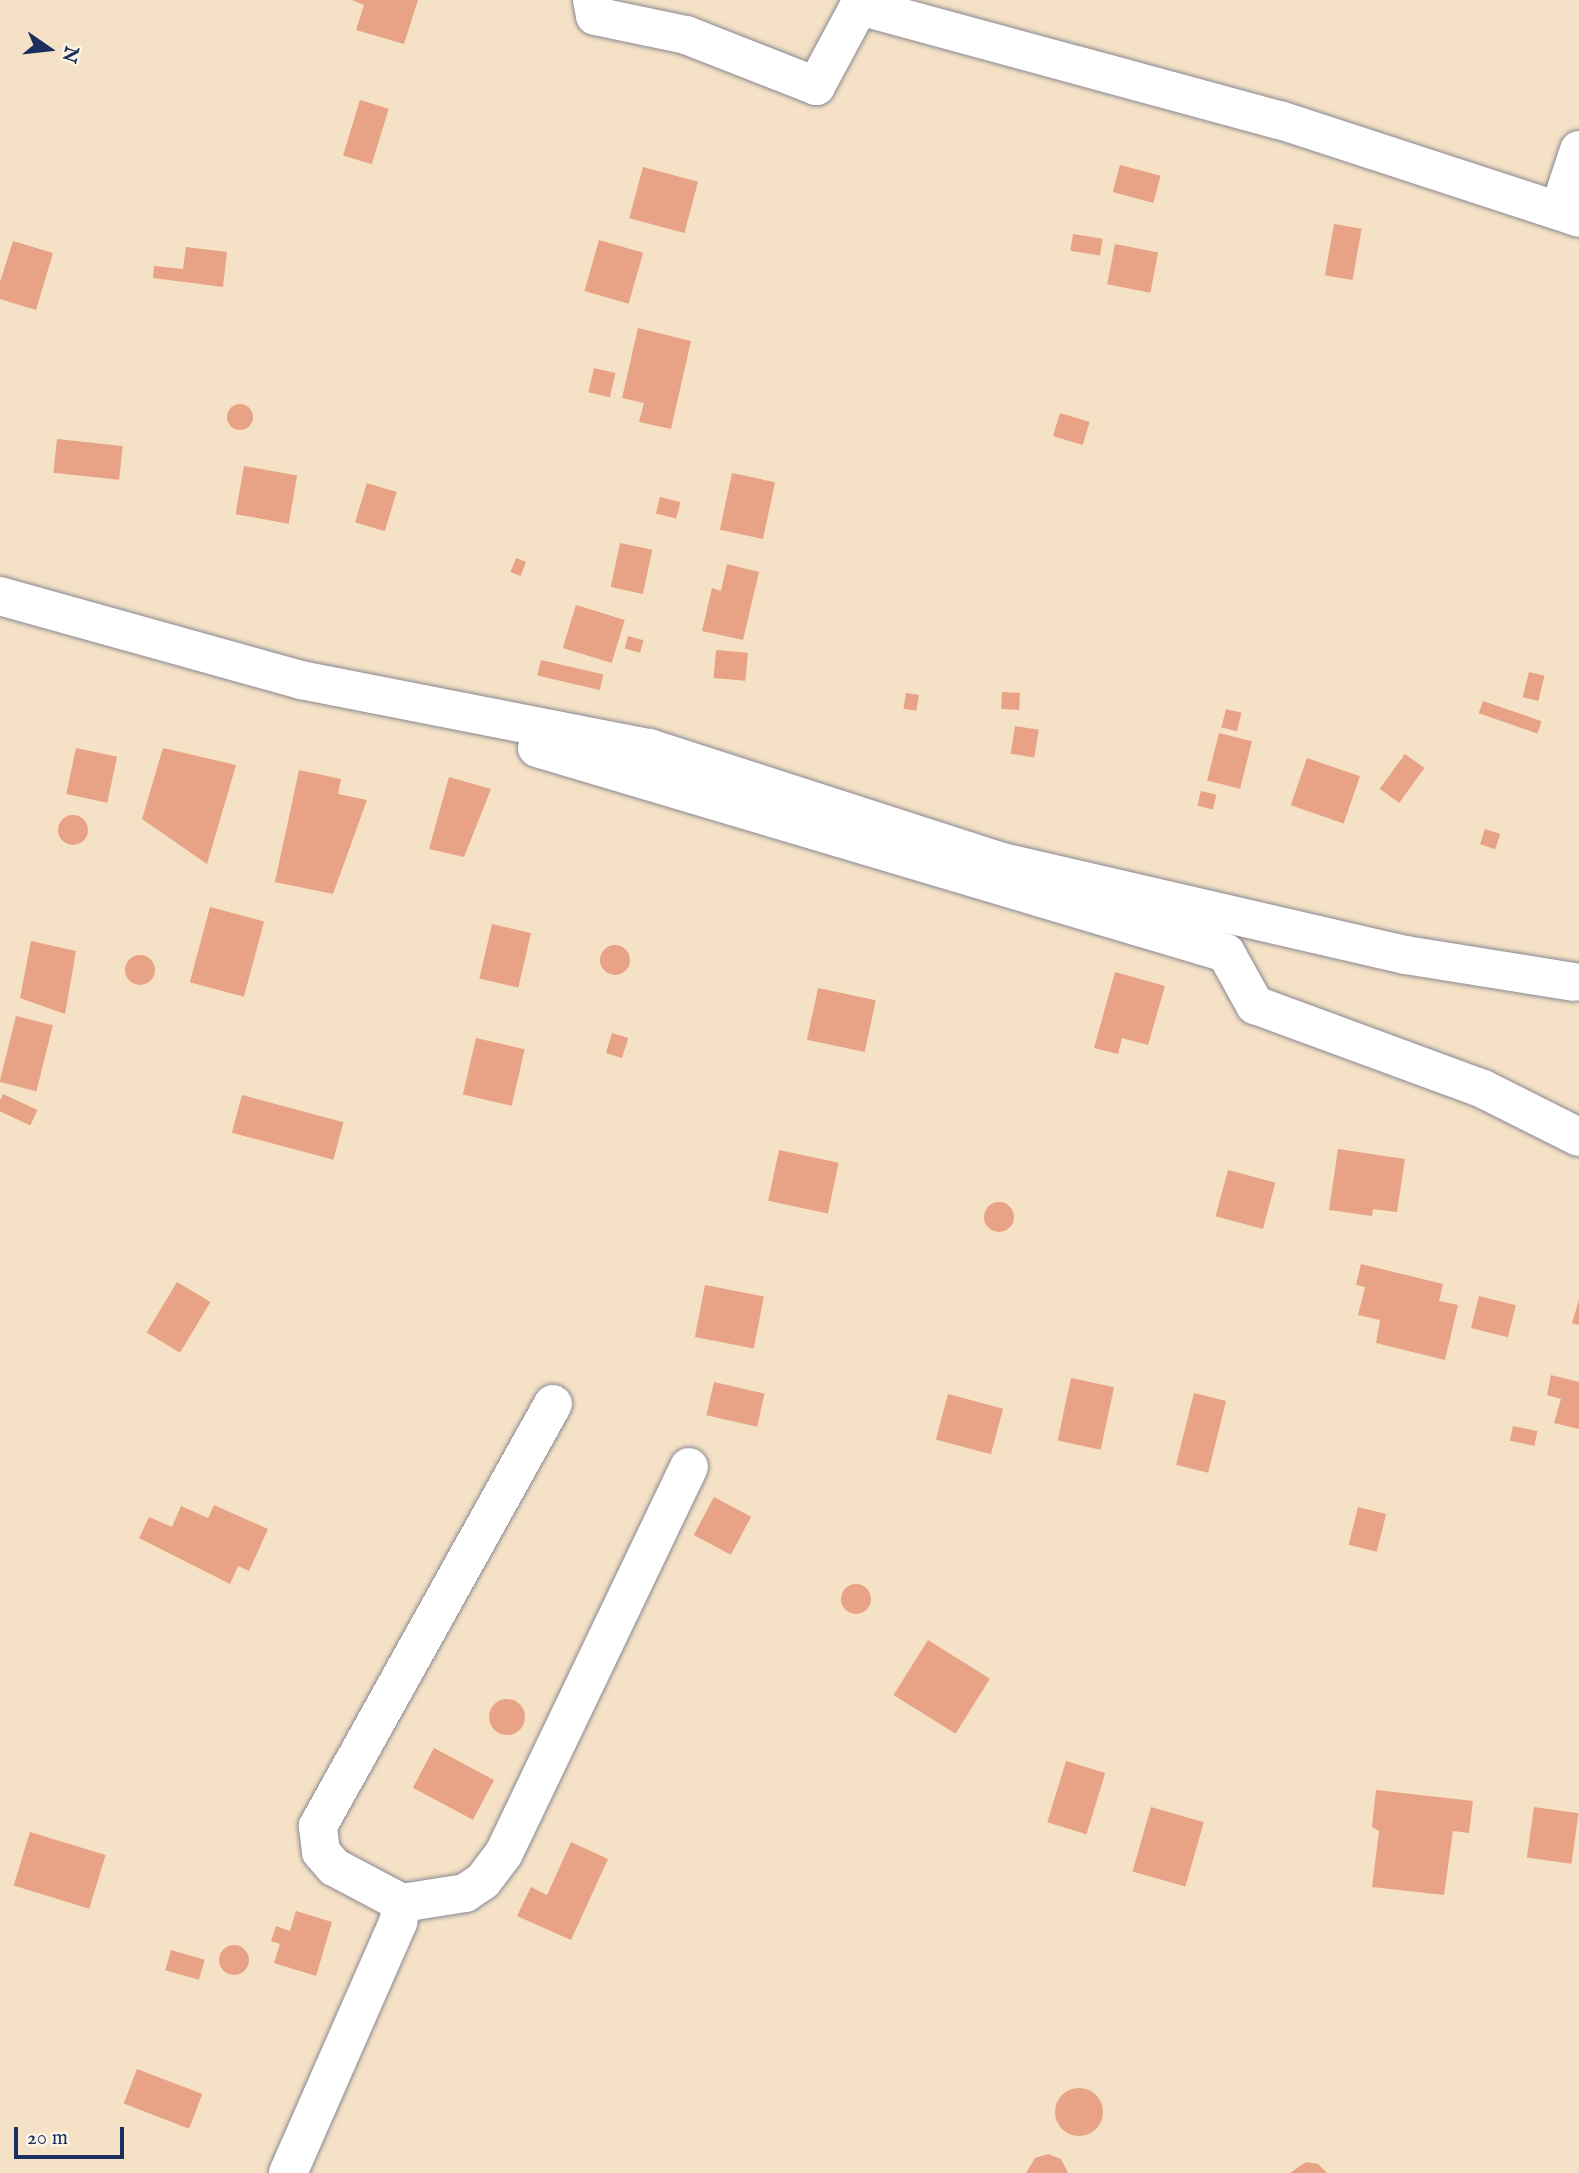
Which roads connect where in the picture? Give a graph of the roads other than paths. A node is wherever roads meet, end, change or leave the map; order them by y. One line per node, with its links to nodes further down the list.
1 (592, 0): 3 (street)
2 (1579, 150): 3 (street)
3 (1569, 214)
4 (0, 596): 5 (street)
5 (385, 698): 6 (street); 7 (street)
6 (1574, 982)
7 (1579, 1137)
8 (553, 1405): 10 (street)
9 (689, 1467): 10 (street)
10 (402, 1903): 11 (street)
11 (288, 2173)

